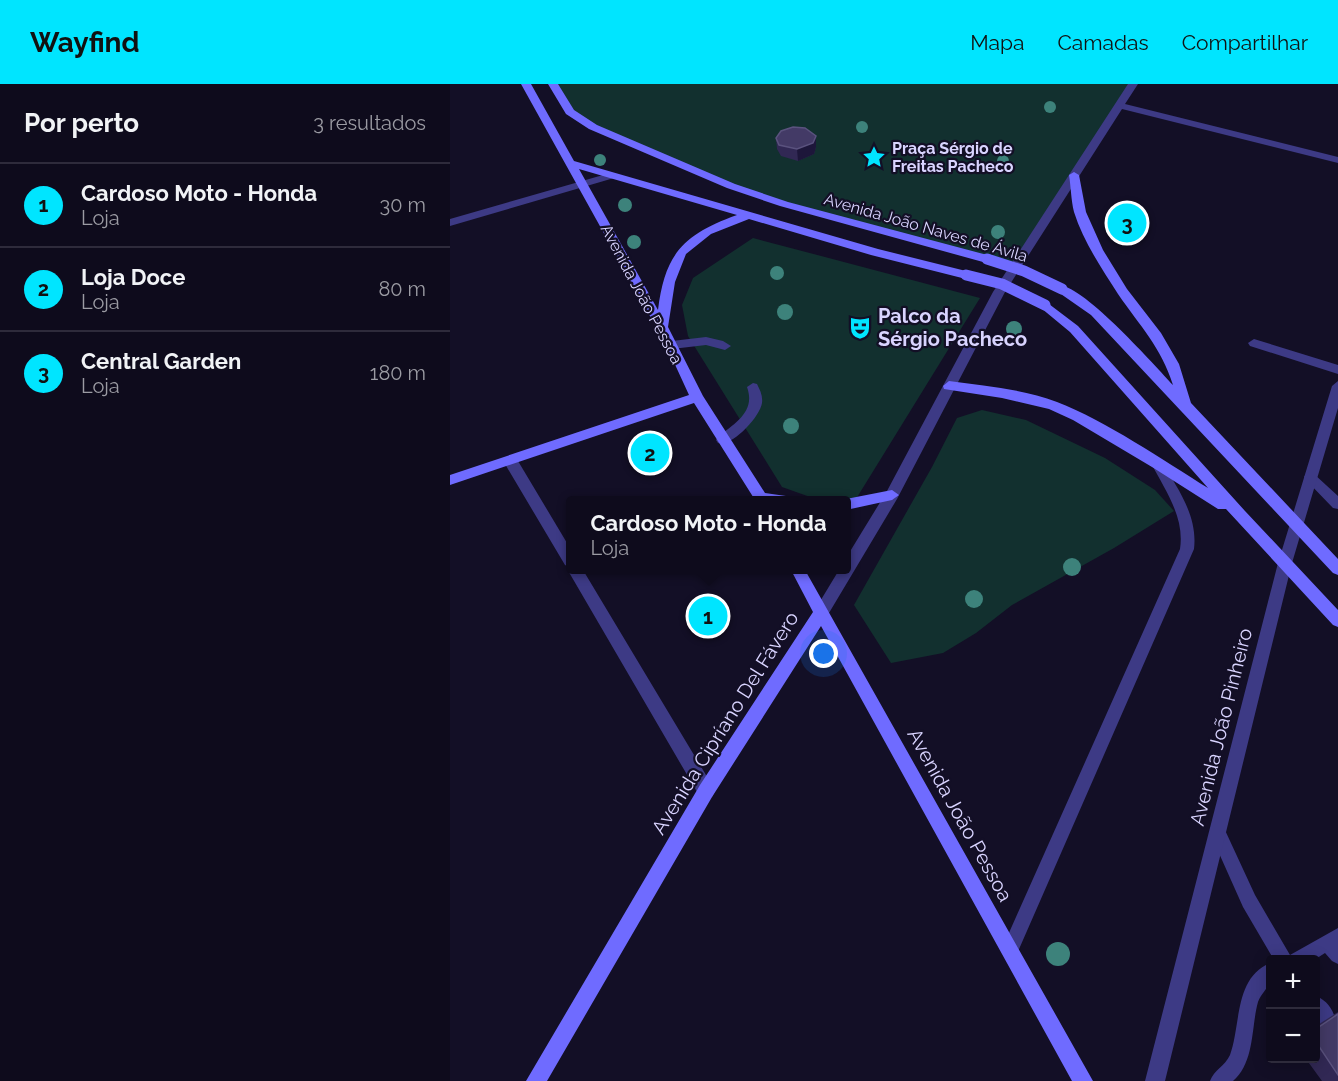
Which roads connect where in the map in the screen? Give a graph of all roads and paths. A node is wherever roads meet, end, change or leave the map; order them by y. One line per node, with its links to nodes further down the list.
1 (526, 84): 6 (main road, Avenida João Pessoa)
2 (553, 84): 10 (main road, Avenida João Naves de Ávila)
3 (1133, 84): 4 (street)
4 (1119, 105): 5 (street); 7 (street)
5 (1338, 160)
6 (573, 164): 8 (main road, Avenida João Naves de Ávila); 9 (main road, Avenida João Pessoa)
7 (1074, 175): 20 (street, Avenida Cipríano Del Fávero); 24 (main road)
8 (610, 176): 9 (street); 11 (main road, Avenida João Naves de Ávila)
9 (583, 184): 14 (street); 15 (main road, Avenida João Pessoa)
10 (731, 186): 11 (main road); 12 (main road, Avenida João Naves de Ávila)
11 (712, 203): 13 (main road, Avenida João Naves de Ávila)
12 (784, 204): 13 (main road); 24 (main road, Avenida João Naves de Ávila, bridge)
13 (750, 215): 15 (main road); 34 (main road, Avenida João Naves de Ávila, bridge)
14 (450, 223)
15 (662, 329): 17 (main road, Avenida João Pessoa)
16 (1254, 343): 19 (street)
17 (672, 345): 18 (lane); 23 (main road, Avenida João Pessoa)
18 (725, 346)
19 (1338, 370)
20 (949, 386): 27 (main road); 30 (street, Avenida Cipríano Del Fávero)
21 (1338, 386): 28 (street, Avenida João Pinheiro)
22 (753, 387): 25 (lane)
23 (697, 397): 25 (main road, Avenida João Pessoa); 26 (main road)
24 (1185, 405): 35 (main road, Avenida João Naves de Ávila)
25 (722, 440): 31 (main road, Avenida João Pessoa)
26 (510, 460): 29 (main road); 36 (street)
27 (1157, 463): 34 (main road); 48 (lane)
28 (1310, 477): 33 (lane); 35 (street, Avenida João Pinheiro)
29 (450, 480)
30 (892, 495): 32 (main road); 37 (street, Avenida Cipríano Del Fávero)
31 (760, 496)
32 (851, 503)
33 (1338, 504)
34 (1240, 515): 38 (main road, Avenida João Naves de Ávila)
35 (1295, 525): 38 (street, Avenida João Pinheiro); 39 (main road, Avenida João Naves de Ávila)
36 (566, 554)
37 (851, 563)
38 (1285, 563): 44 (main road, Avenida João Naves de Ávila); 46 (street, Avenida João Pinheiro)
39 (1338, 569)
40 (577, 574): 45 (street)
41 (800, 574): 43 (main road, Avenida João Pessoa)
42 (844, 574): 43 (street, Avenida Cipríano Del Fávero)
43 (821, 613): 45 (main road, Avenida Cipríano Del Fávero); 48 (main road, Avenida João Pessoa)
44 (1338, 620)
45 (706, 791): 55 (main road, Avenida Cipríano Del Fávero)
46 (1218, 833): 49 (lane); 57 (street, Avenida João Pinheiro)
47 (1334, 944): 50 (lane)
48 (1010, 950): 56 (main road, Avenida João Pessoa)
49 (1281, 955)
50 (1309, 955)
51 (1266, 976): 54 (lane)
52 (1319, 1009): 53 (lane)
53 (1338, 1036)
54 (1230, 1077)
55 (536, 1081)
56 (1083, 1081)
57 (1155, 1081)

